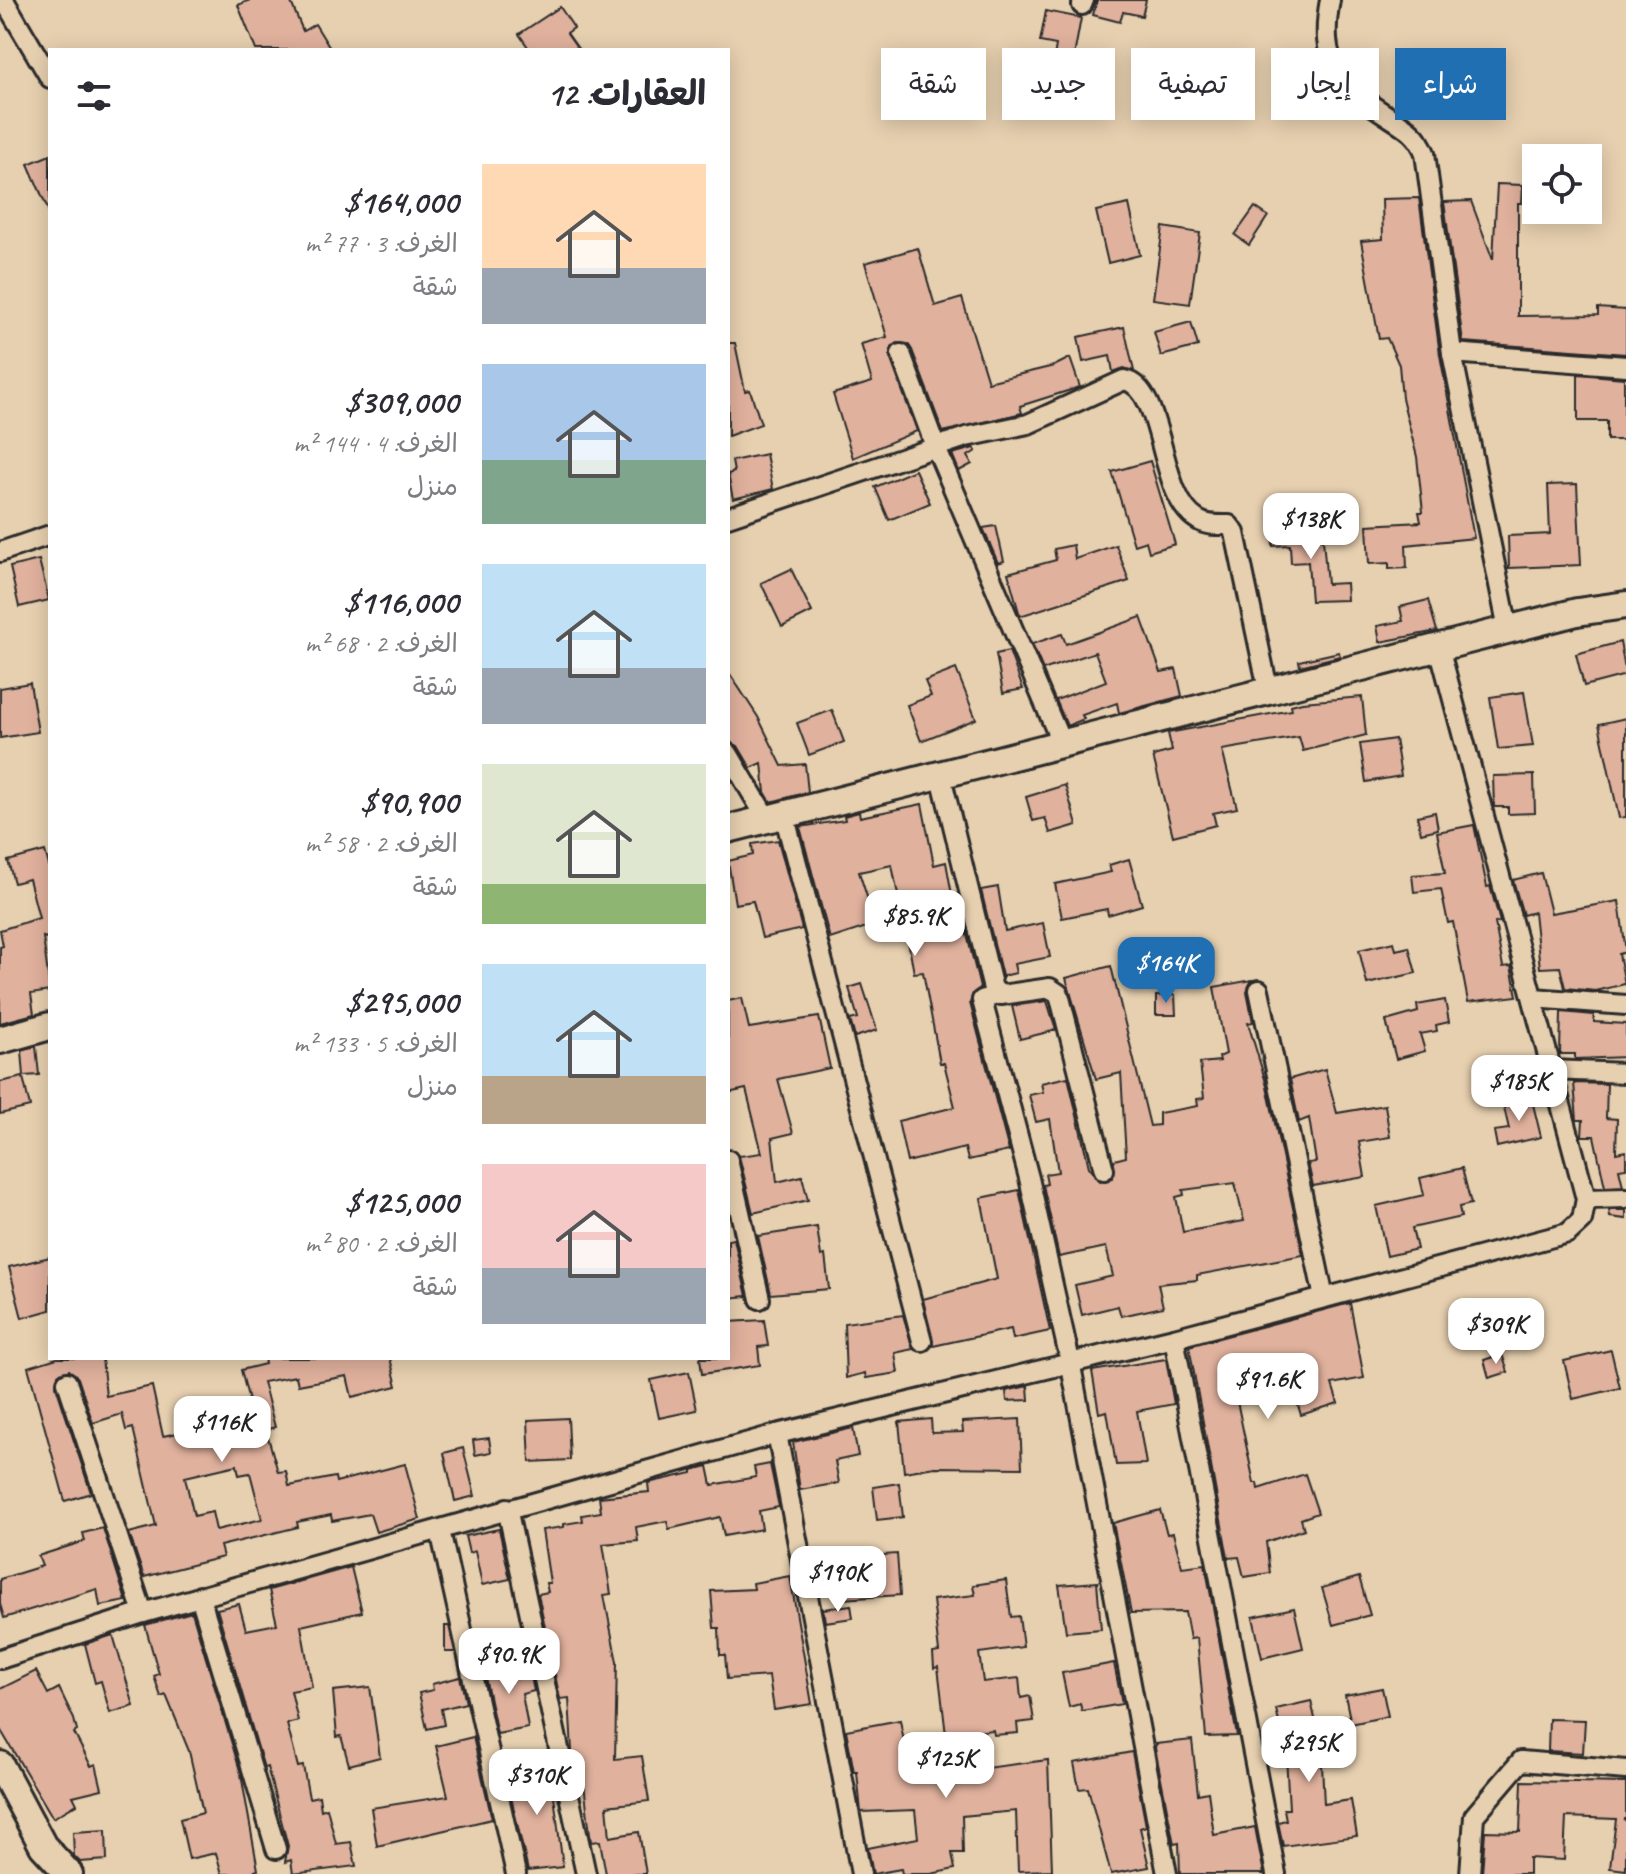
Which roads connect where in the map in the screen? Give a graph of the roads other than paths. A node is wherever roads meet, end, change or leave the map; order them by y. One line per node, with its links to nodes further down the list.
1 (4, 0): 3 (street)
2 (1330, 0): 4 (street)
3 (48, 75)
4 (1452, 353): 6 (street); 12 (street)
5 (901, 354): 7 (street)
6 (1626, 366)
7 (936, 448): 8 (street); 14 (street); 15 (street)
8 (730, 516)
9 (48, 536): 10 (street)
10 (0, 552)
11 (1626, 605): 12 (street)
12 (1508, 629): 13 (street)
13 (1439, 647): 14 (street); 22 (street)
14 (1268, 689): 15 (street)
15 (1061, 742): 17 (street)
16 (730, 756): 18 (street)
17 (940, 772): 18 (street); 21 (street)
18 (775, 817): 19 (street); 35 (street)
19 (730, 828)
20 (1259, 990): 32 (street)
21 (996, 995): 29 (street); 36 (street)
22 (1533, 998): 23 (street); 26 (street)
23 (1626, 1005)
24 (48, 1027): 25 (street)
25 (0, 1040)
26 (1550, 1070): 27 (street); 31 (street)
27 (1626, 1073)
28 (730, 1169): 33 (street)
29 (1104, 1170)
30 (1626, 1198): 31 (street)
31 (1586, 1199): 32 (street)
32 (1324, 1298): 34 (street)
33 (760, 1299)
34 (1174, 1338): 36 (street); 52 (street)
35 (922, 1341)
36 (1070, 1361): 38 (street); 51 (street)
37 (67, 1382): 42 (street)
38 (777, 1434): 39 (street); 50 (street)
39 (507, 1508): 40 (street); 49 (street)
40 (440, 1530): 41 (street); 48 (street)
41 (200, 1596): 42 (street); 46 (street)
42 (143, 1613): 43 (street)
43 (0, 1659)
44 (0, 1765): 47 (street)
45 (1626, 1770): 53 (street)
46 (276, 1849)
47 (69, 1874)
48 (516, 1874)
49 (586, 1874)
50 (861, 1874)
51 (1167, 1874)
52 (1276, 1874)
53 (1470, 1874)

